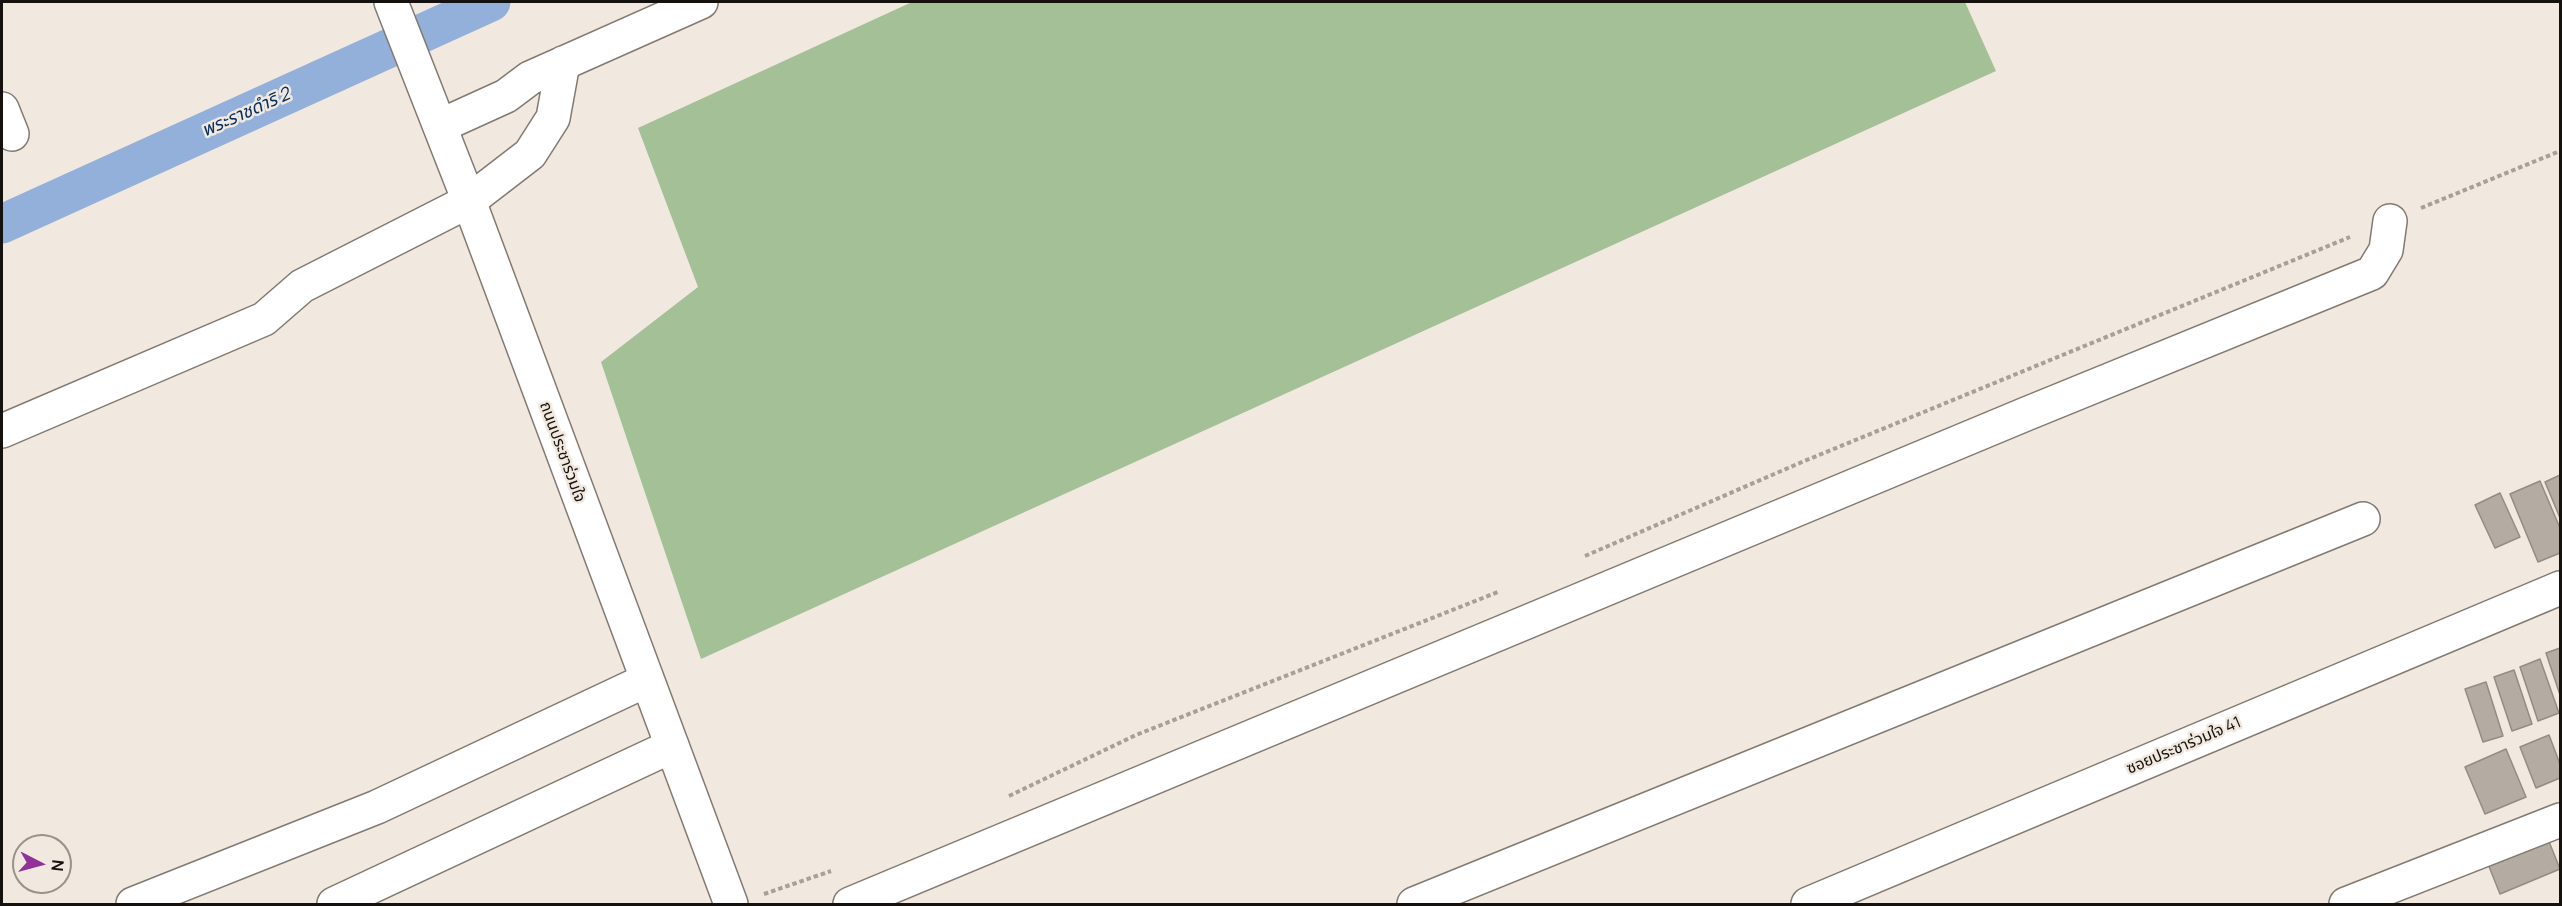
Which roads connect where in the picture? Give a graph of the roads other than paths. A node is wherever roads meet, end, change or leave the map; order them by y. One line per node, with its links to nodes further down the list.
1 (391, 2): 4 (street, ถนนประชาร่วมใจ)
2 (701, 2): 3 (street)
3 (563, 63): 4 (street); 5 (street)
4 (434, 112): 5 (street, ถนนประชาร่วมใจ)
5 (469, 201): 7 (street); 10 (street, ถนนประชาร่วมใจ)
6 (2390, 221): 16 (street)
7 (2, 431)
8 (2363, 519): 17 (street)
9 (2560, 588): 18 (street, ซอยประชาร่วมใจ 41)
10 (647, 680): 11 (street, ถนนประชาร่วมใจ); 14 (street)
11 (672, 746): 13 (street, ถนนประชาร่วมใจ); 15 (street)
12 (2560, 820): 19 (street)
13 (743, 901)
14 (133, 904)
15 (334, 904)
16 (850, 904)
17 (1413, 904)
18 (1808, 904)
19 (2346, 904)

